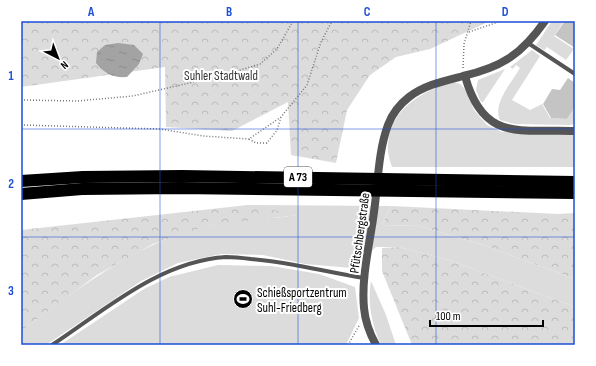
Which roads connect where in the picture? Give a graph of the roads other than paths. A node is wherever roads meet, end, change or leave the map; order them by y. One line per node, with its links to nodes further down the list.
1 (545, 21): 2 (street, Pfütschbergstraße)
2 (528, 43): 3 (lane); 4 (street, Pfütschbergstraße)
3 (575, 74)
4 (465, 76): 5 (street); 10 (street, Pfütschbergstraße)
5 (575, 131)
6 (21, 181): 7 (highway, A 73)
7 (575, 182)
8 (575, 193): 9 (highway, A 73)
9 (21, 194)
10 (365, 278): 11 (lane); 12 (street, Pfütschbergstraße)
11 (52, 345)
12 (376, 345)

